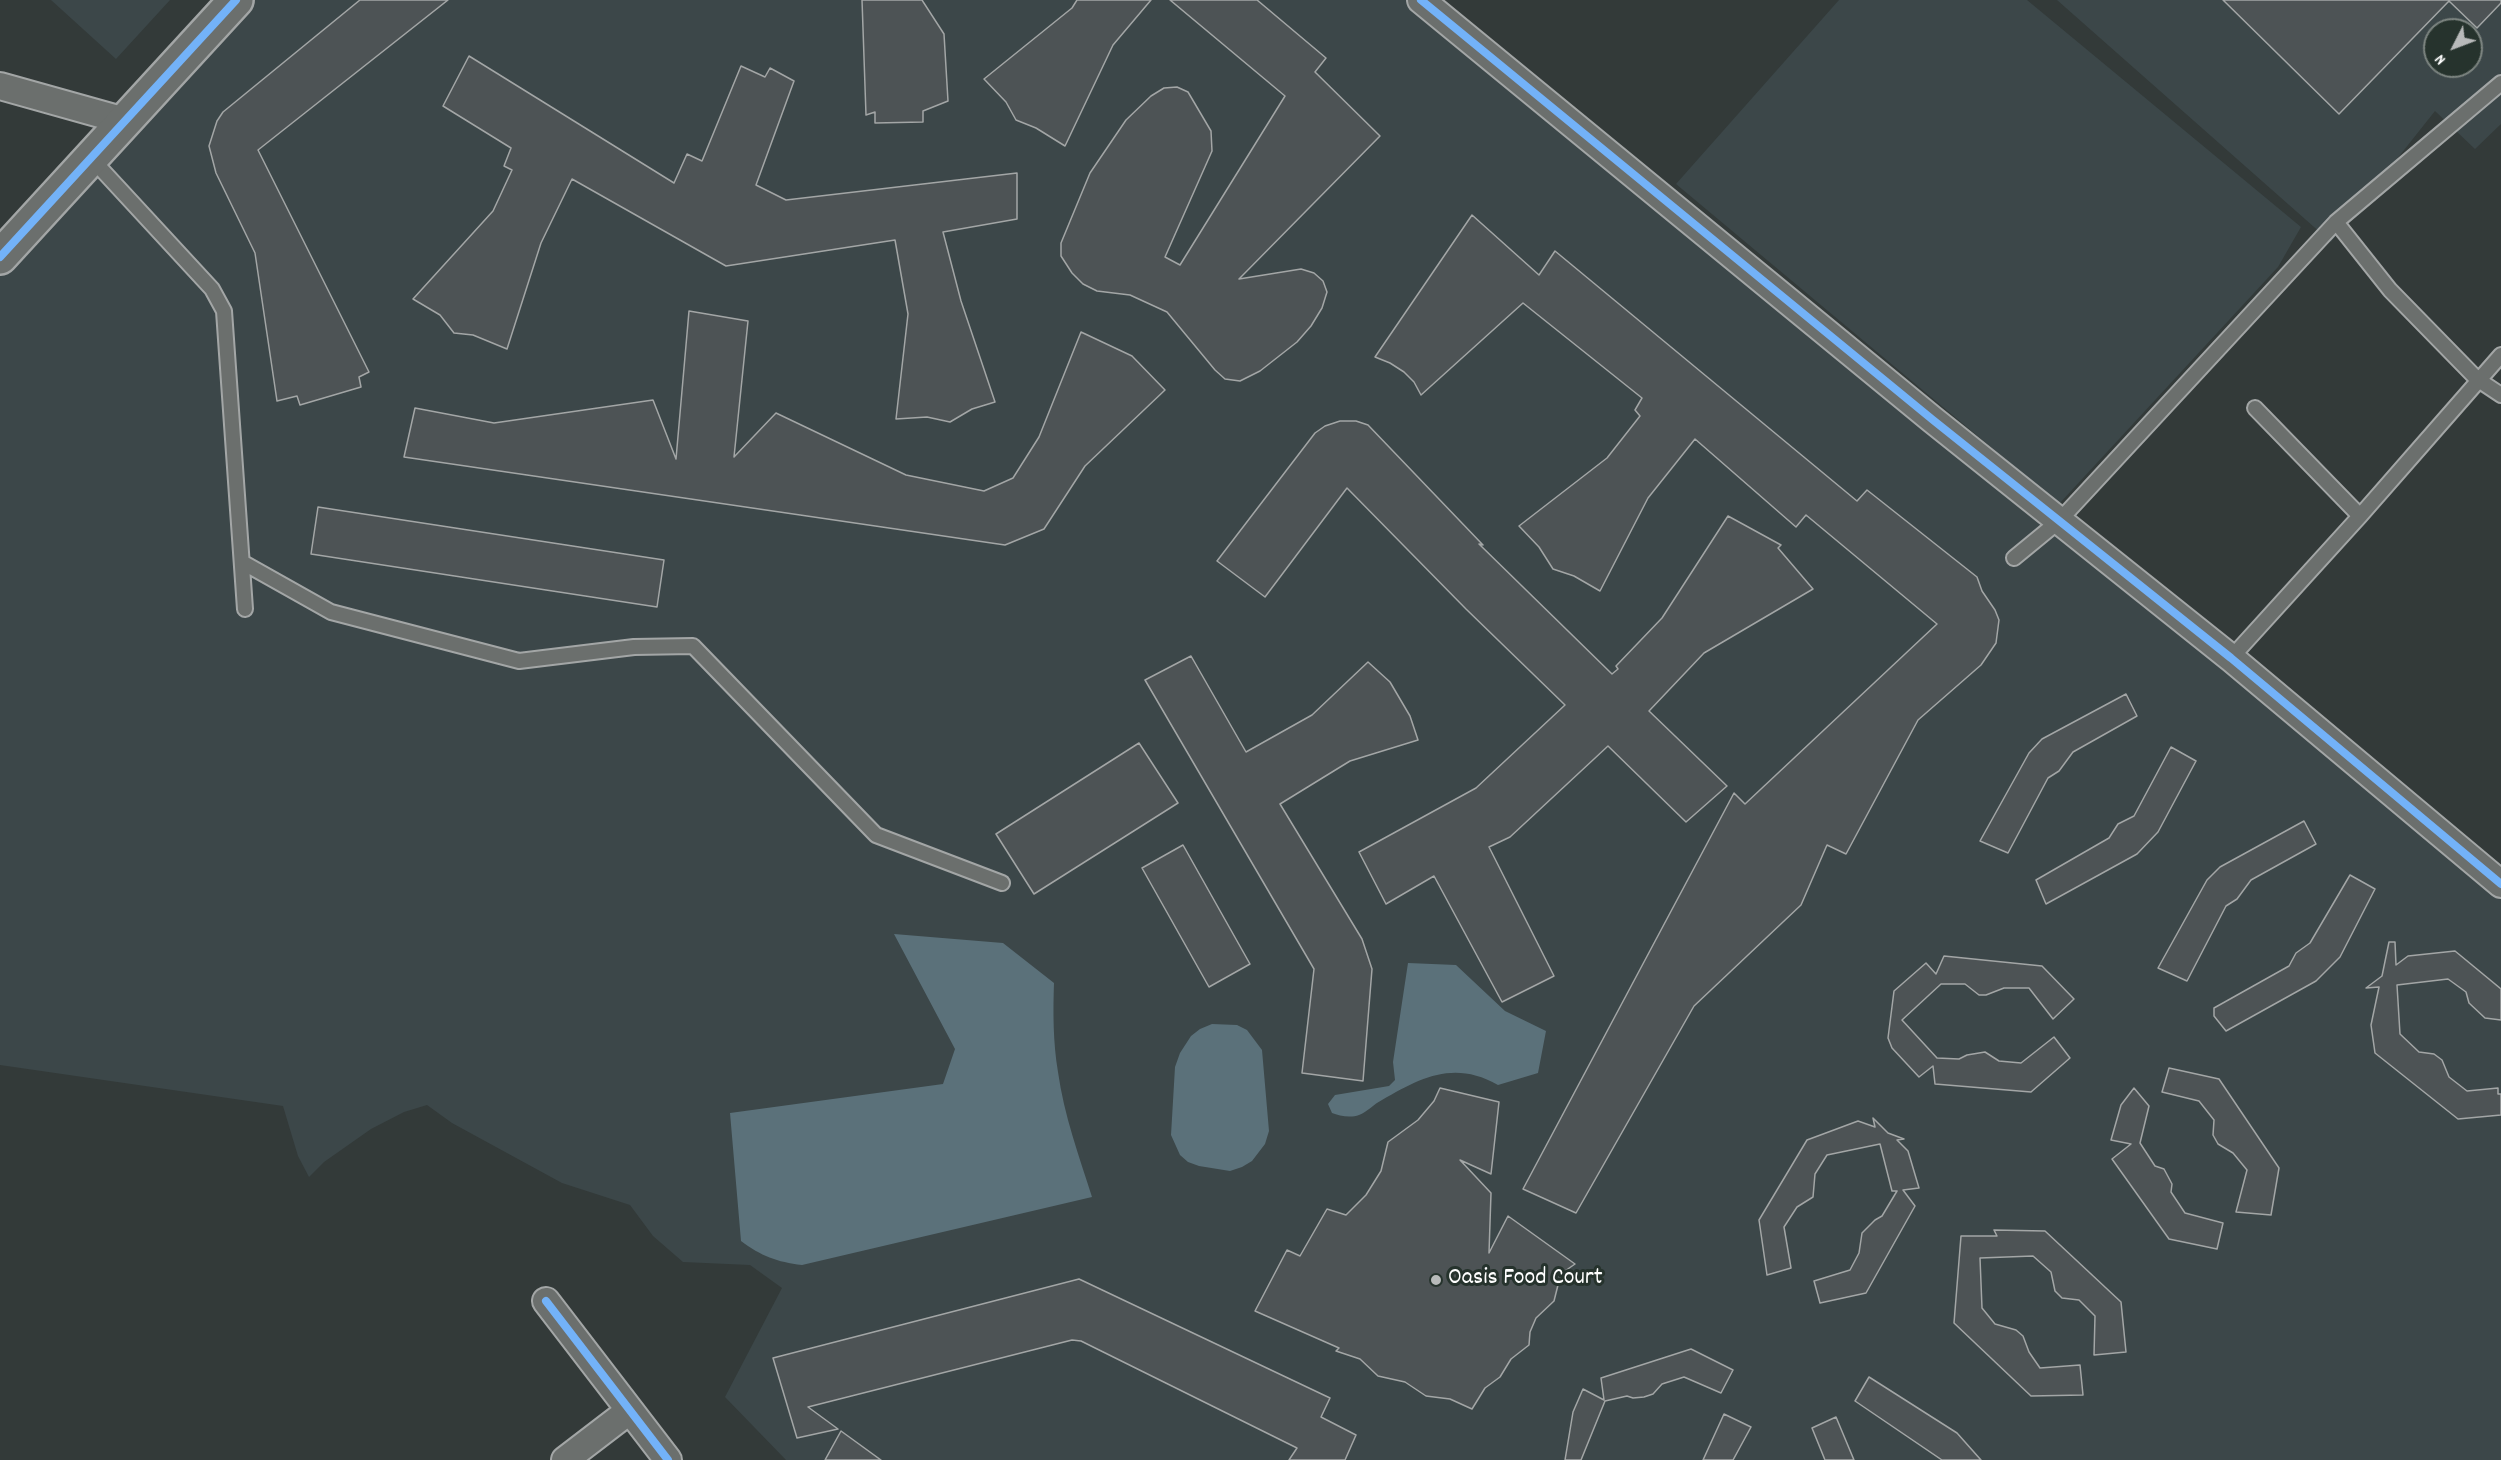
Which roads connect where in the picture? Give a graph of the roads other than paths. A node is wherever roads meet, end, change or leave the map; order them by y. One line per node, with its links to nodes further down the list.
1 (236, 0): 5 (street)
2 (1421, 0): 14 (street)
3 (2501, 83): 7 (lane)
4 (0, 86): 5 (street)
5 (125, 121): 6 (street)
6 (91, 158): 8 (street); 16 (lane)
7 (2336, 222): 10 (lane); 14 (lane)
8 (0, 257)
9 (2501, 355): 10 (lane)
10 (2477, 379): 11 (lane); 13 (lane)
11 (2501, 395)
12 (2255, 408): 13 (lane)
13 (2360, 516): 18 (lane)
14 (2059, 521): 15 (lane); 18 (street)
15 (2014, 558)
16 (242, 562): 17 (lane); 19 (lane)
17 (245, 609)
18 (2230, 658): 20 (street)
19 (1002, 883)
20 (2501, 884)
21 (546, 1301): 22 (street)
22 (630, 1411): 23 (street); 24 (street)
23 (566, 1460)
24 (668, 1460)

